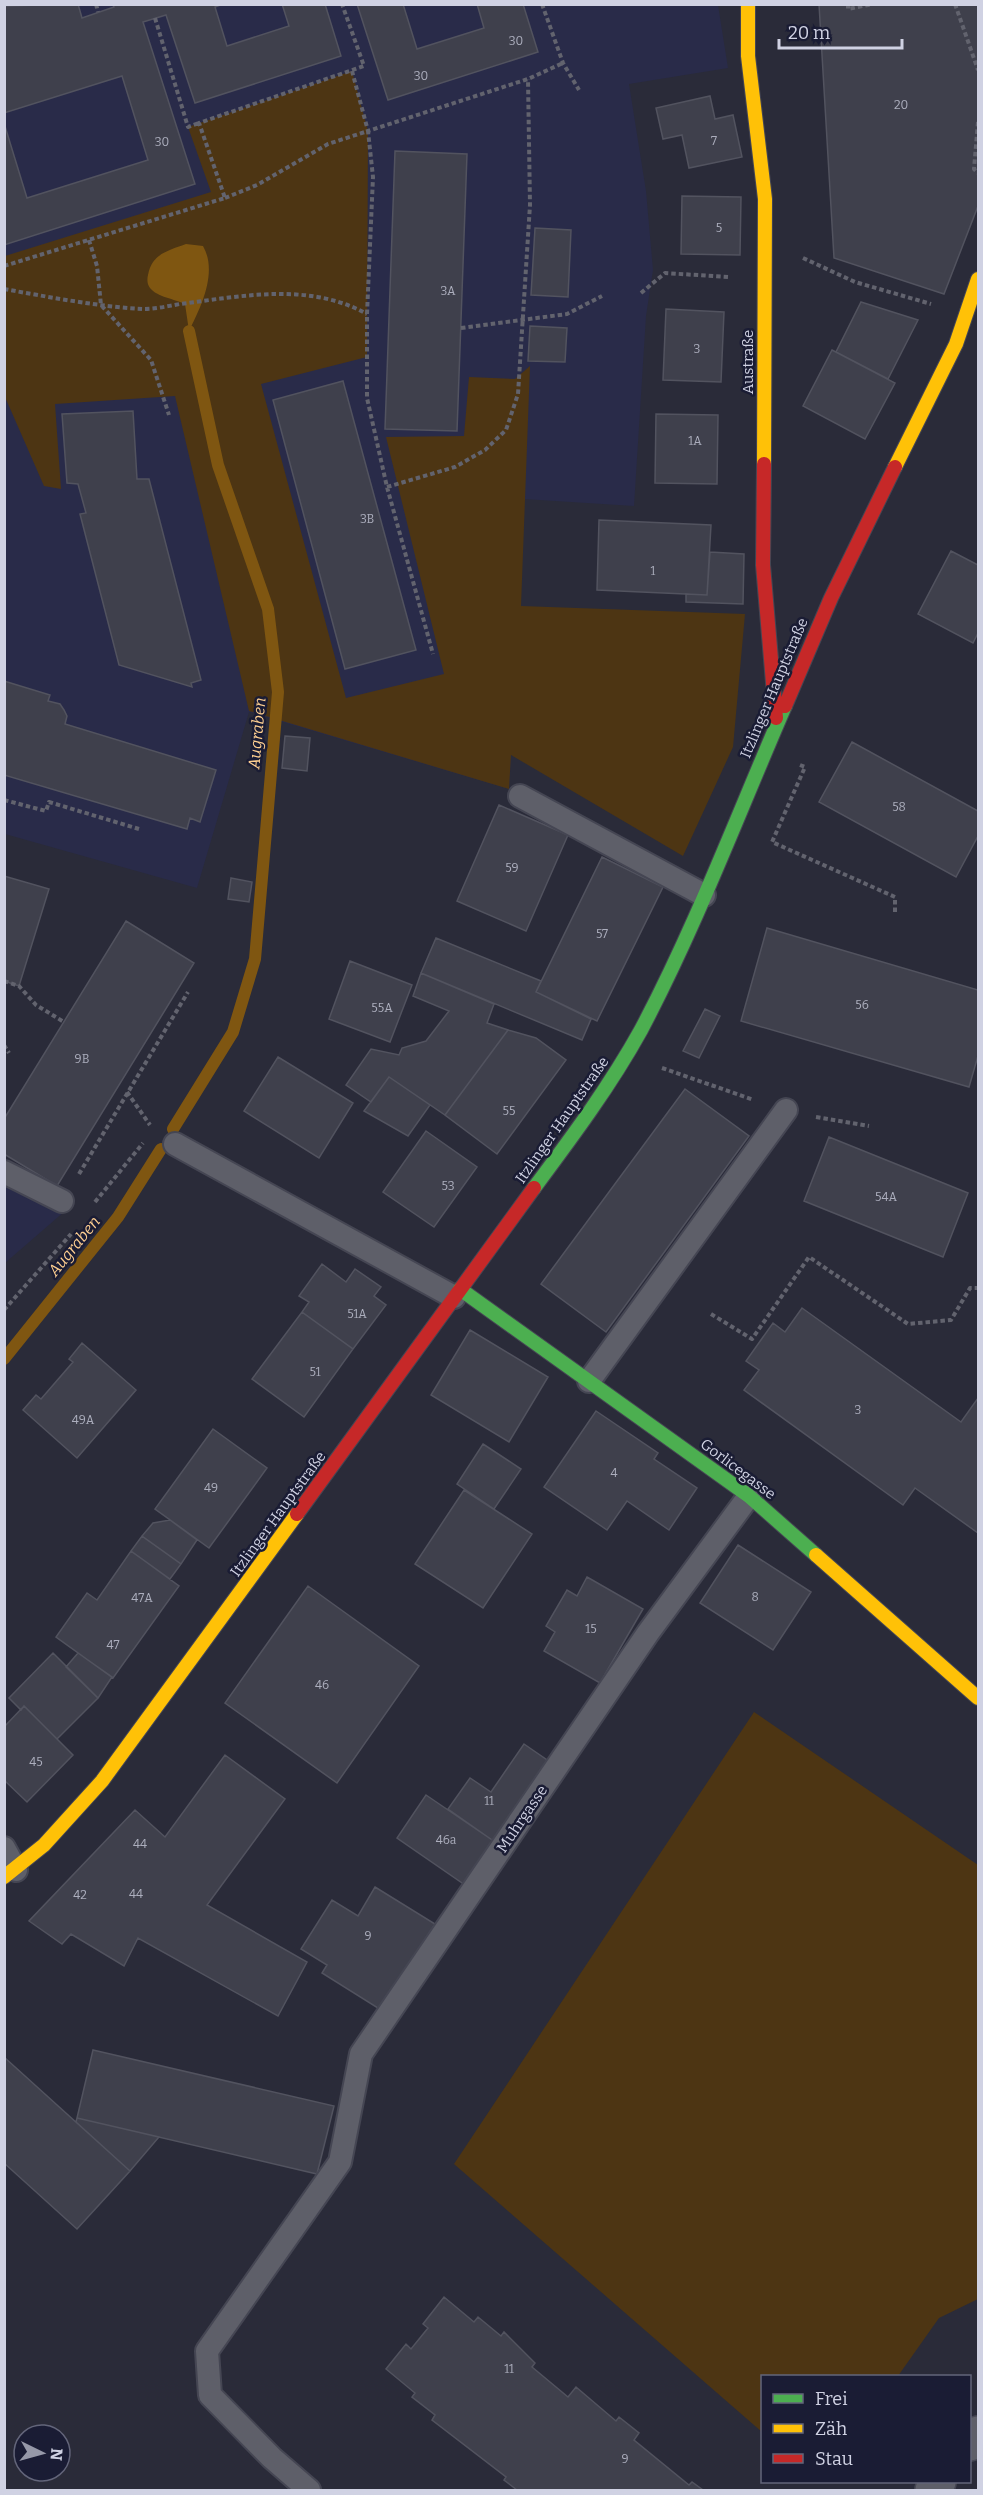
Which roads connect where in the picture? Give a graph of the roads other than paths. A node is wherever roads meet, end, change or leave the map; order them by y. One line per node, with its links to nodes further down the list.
1 (748, 4): 3 (street, Austraße)
2 (978, 279): 3 (street, Itzlinger Hauptstraße)
3 (776, 721): 5 (street, Itzlinger Hauptstraße)
4 (520, 796): 5 (lane)
5 (704, 895): 10 (street, Itzlinger Hauptstraße)
6 (786, 1110): 11 (lane)
7 (175, 1144): 10 (lane)
8 (4, 1172): 9 (lane)
9 (62, 1201)
10 (457, 1293): 11 (street, Gorlicegasse); 15 (street, Itzlinger Hauptstraße)
11 (589, 1381): 12 (street, Gorlicegasse)
12 (749, 1496): 13 (street, Gorlicegasse); 16 (lane, Muhrgasse)
13 (978, 1698)
14 (4, 1848): 15 (lane)
15 (10, 1874)
16 (309, 2490)

